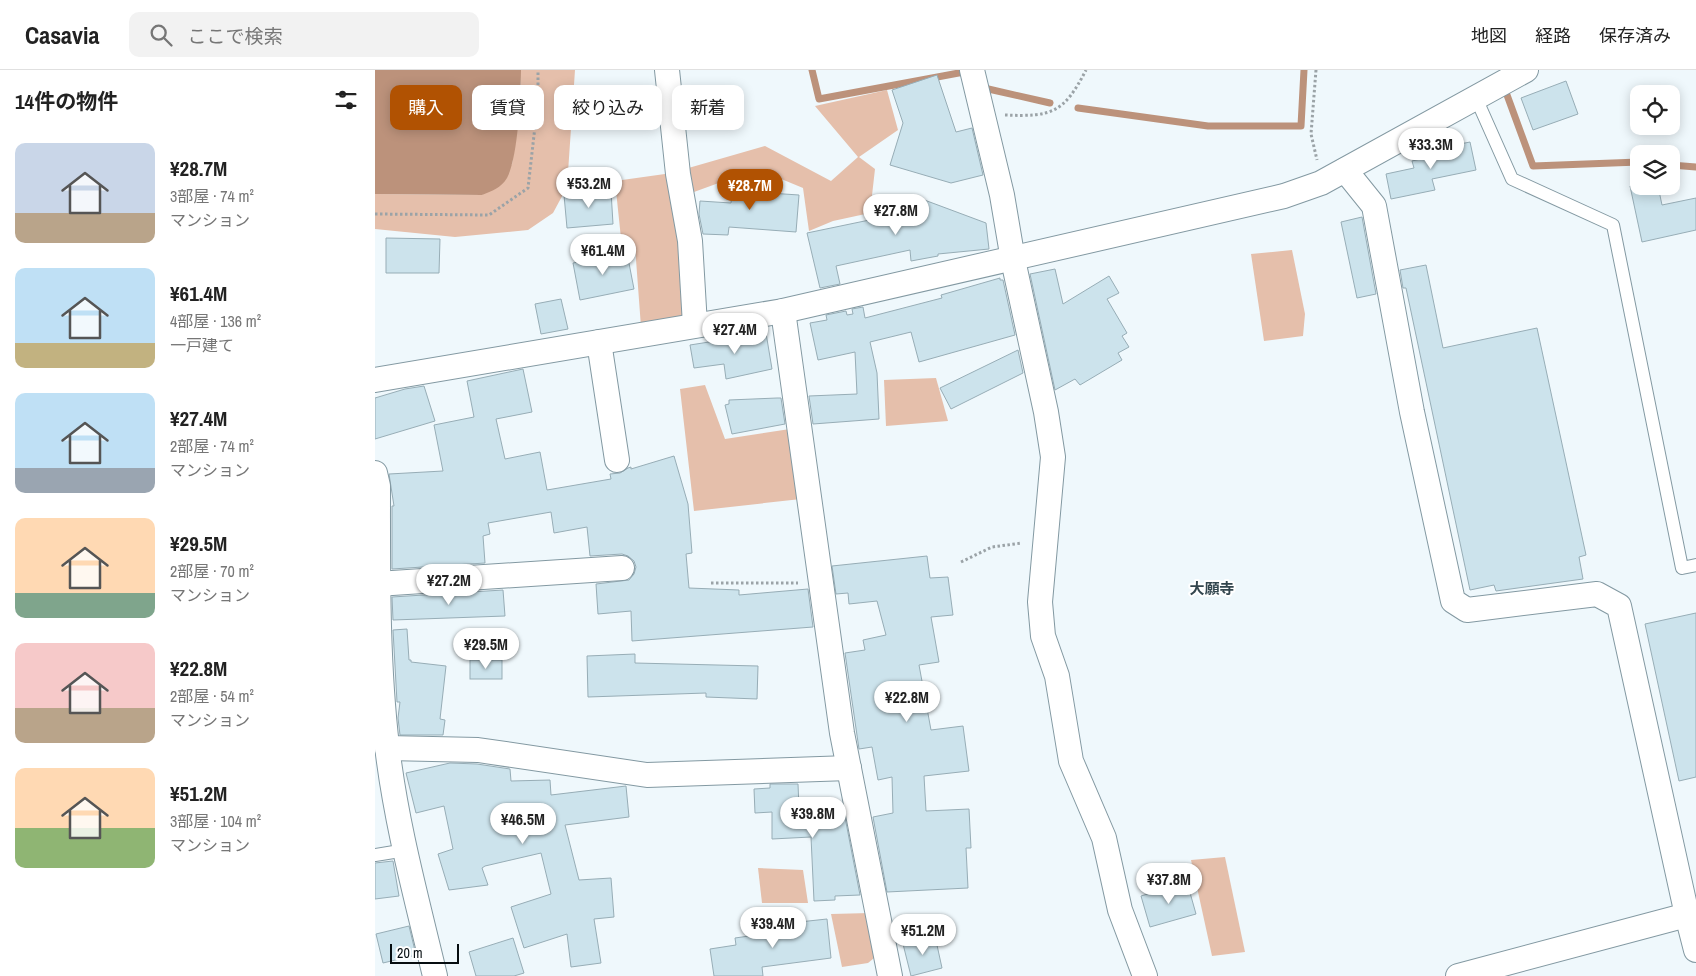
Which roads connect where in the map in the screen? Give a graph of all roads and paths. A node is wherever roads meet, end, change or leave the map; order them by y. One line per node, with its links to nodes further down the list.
1 (538, 70): 11 (path)
2 (667, 70): 14 (street)
3 (972, 70): 8 (street)
4 (1086, 70): 8 (path)
5 (1316, 70): 10 (path)
6 (1526, 70): 7 (street)
7 (1477, 98): 9 (street); 21 (lane)
8 (982, 114): 12 (street)
9 (1345, 170): 10 (street); 30 (street)
10 (1321, 183): 12 (street)
11 (375, 214)
12 (1013, 260): 13 (street); 19 (street)
13 (783, 311): 14 (street); 24 (street)
14 (695, 325): 15 (street)
15 (599, 342): 16 (street); 17 (street)
16 (375, 380)
17 (617, 460)
18 (375, 473): 25 (street)
19 (1045, 540): 20 (path); 34 (street)
20 (961, 562)
21 (1696, 565)
22 (622, 568): 25 (street)
23 (711, 583): 24 (path)
24 (821, 583): 27 (street)
25 (377, 584): 26 (street)
26 (387, 748): 27 (street); 28 (street)
27 (849, 768): 33 (street)
28 (405, 850): 29 (lane); 32 (street)
29 (375, 855)
30 (1687, 915): 31 (street); 35 (street)
31 (1696, 950)
32 (435, 976)
33 (890, 976)
34 (1145, 976)
35 (1458, 976)

